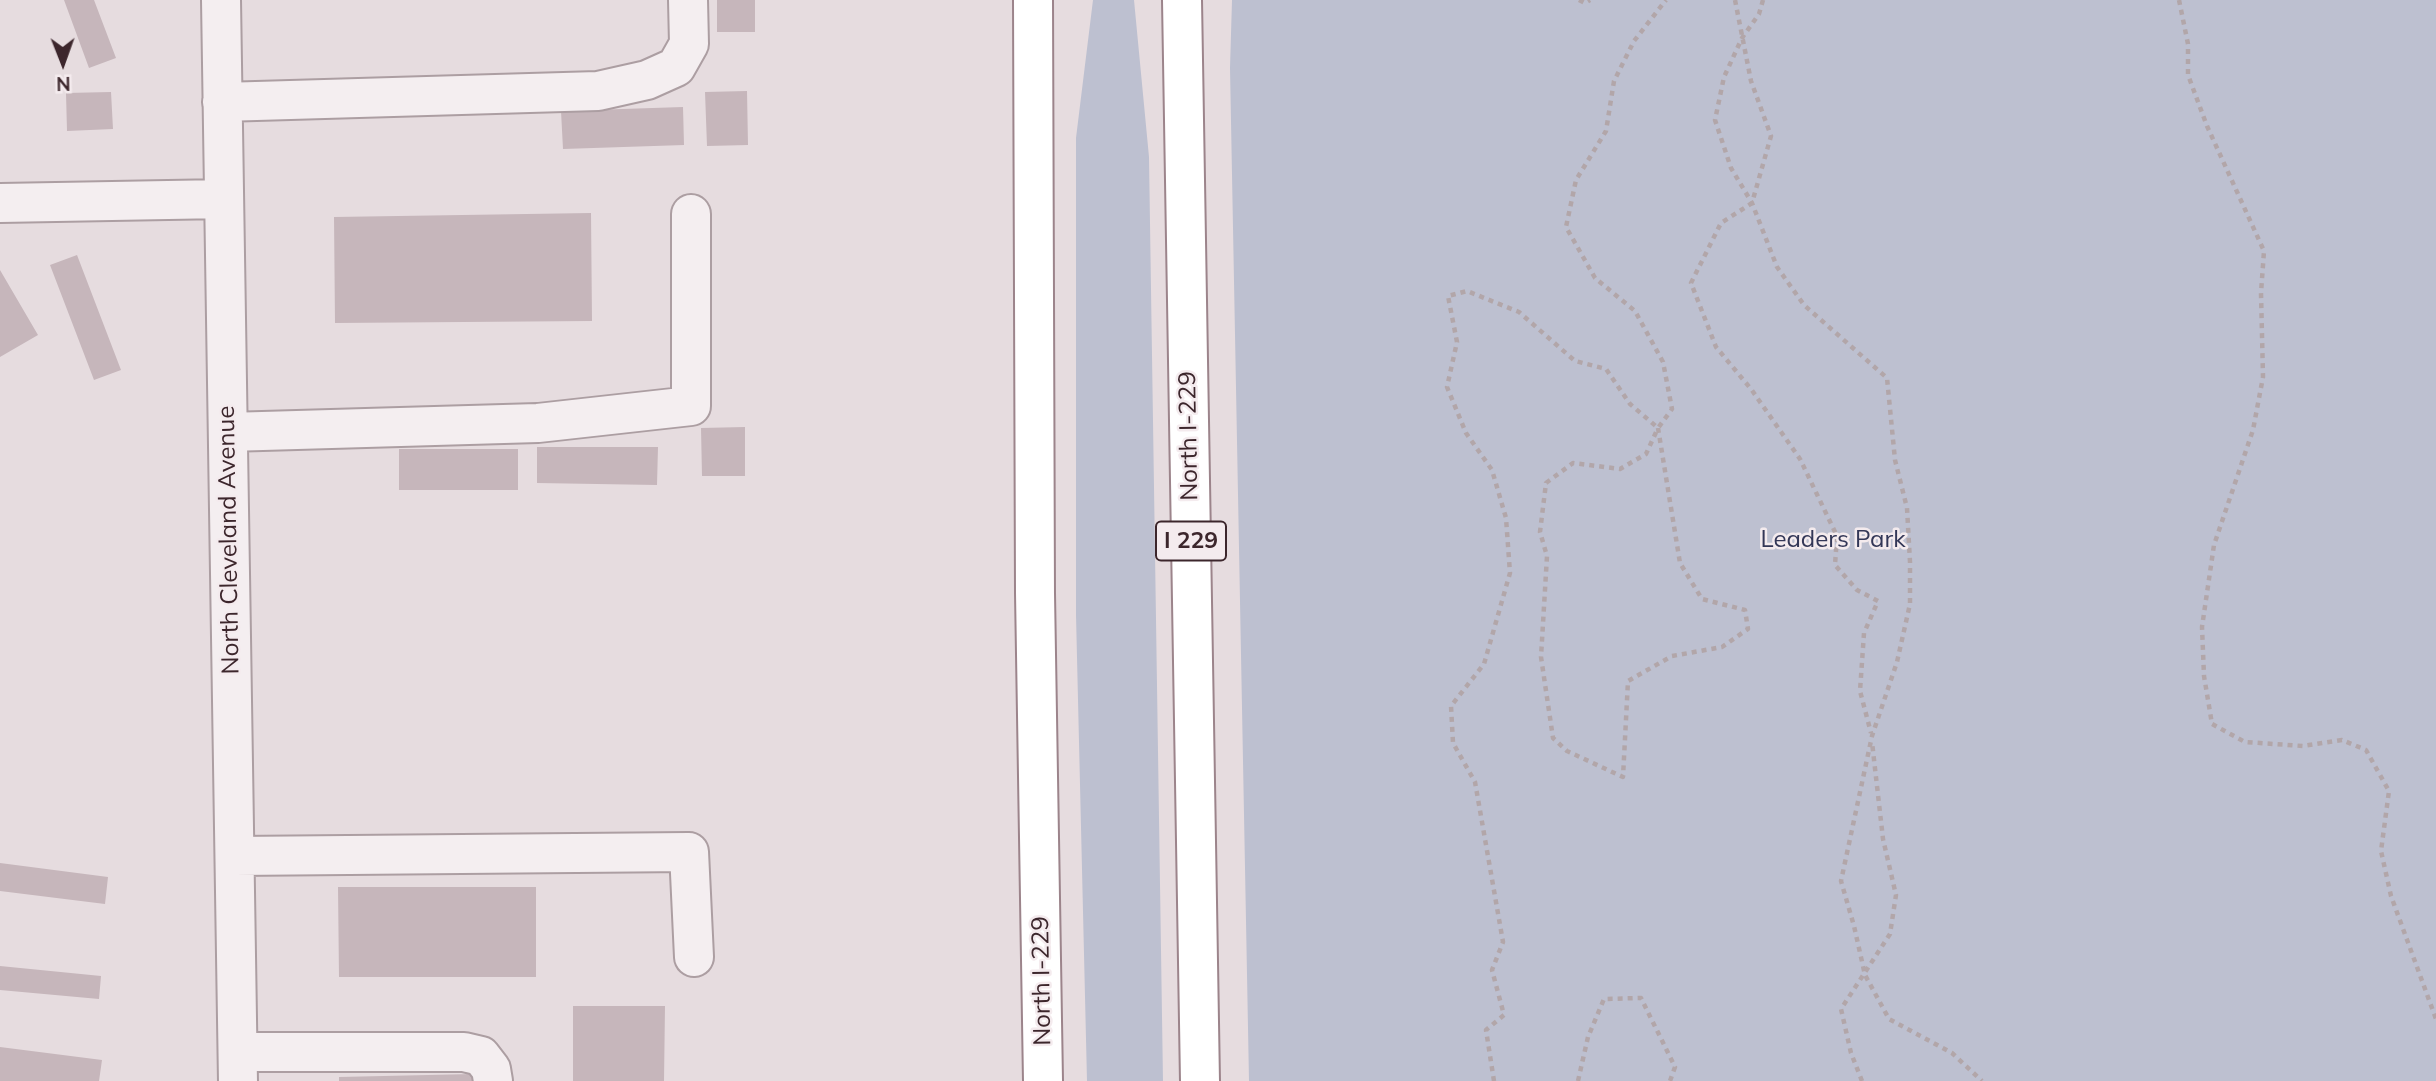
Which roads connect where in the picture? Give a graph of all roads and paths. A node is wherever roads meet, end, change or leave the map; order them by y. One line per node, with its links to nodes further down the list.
1 (221, 0): 12 (street, North Cleveland Avenue)
2 (688, 0): 12 (street)
3 (1033, 0): 26 (highway, North I-229)
4 (1182, 0): 27 (highway, North I-229 / I 229)
5 (1579, 0): 6 (path)
6 (1590, 0)
7 (1666, 0): 17 (path)
8 (1735, 0): 11 (path)
9 (1763, 0): 11 (path)
10 (2179, 0): 23 (path)
11 (1742, 37): 15 (path); 15 (path)
12 (222, 102): 13 (street, North Cleveland Avenue)
13 (224, 199): 14 (street); 18 (street, North Cleveland Avenue)
14 (0, 203)
15 (1752, 203): 19 (path); 19 (path)
16 (691, 214): 18 (street)
17 (1658, 428): 17 (path); 28 (path)
18 (228, 432): 20 (street, North Cleveland Avenue)
19 (1872, 736): 22 (path); 22 (path)
20 (235, 856): 21 (street); 24 (street, North Cleveland Avenue)
21 (694, 957)
22 (1865, 975): 31 (path); 32 (path)
23 (2436, 1019)
24 (238, 1066): 25 (street)
25 (493, 1081)
26 (1043, 1081)
27 (1200, 1081)
28 (1494, 1081)
29 (1578, 1081): 30 (path)
30 (1670, 1081)
31 (1862, 1081)
32 (1982, 1081)

